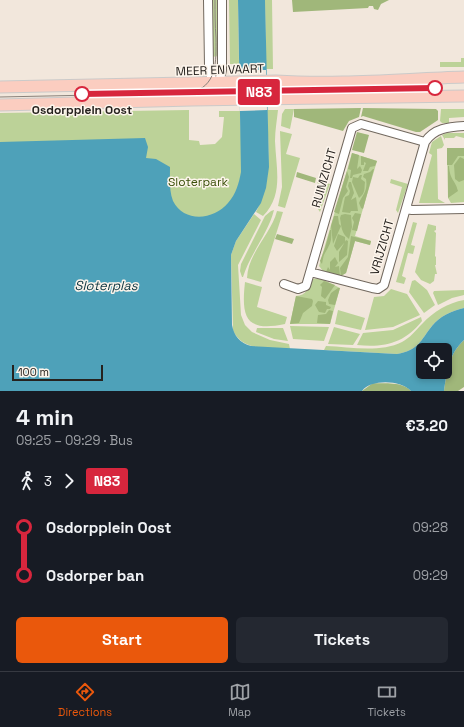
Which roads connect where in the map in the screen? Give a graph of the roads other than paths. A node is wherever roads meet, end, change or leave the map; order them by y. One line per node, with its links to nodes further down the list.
1 (208, 0): 3 (street)
2 (222, 0): 4 (street)
3 (209, 66): 7 (street); 8 (street)
4 (222, 70): 6 (street); 7 (street)
5 (464, 77): 6 (main road, MEER EN VAART)
6 (236, 82): 7 (main road, MEER EN VAART)
7 (215, 83): 8 (main road, MEER EN VAART); 11 (street)
8 (199, 84): 9 (main road, MEER EN VAART)
9 (0, 87)
10 (464, 96): 11 (main road)
11 (215, 100): 12 (main road)
12 (0, 105)
13 (464, 126): 14 (street)
14 (425, 142): 15 (street, VRIJZICHT); 17 (street, RUIMZICHT)
15 (406, 209): 16 (street); 17 (street, VRIJZICHT)
16 (464, 209)
17 (310, 272): 18 (street, RUIMZICHT)
18 (284, 284)

